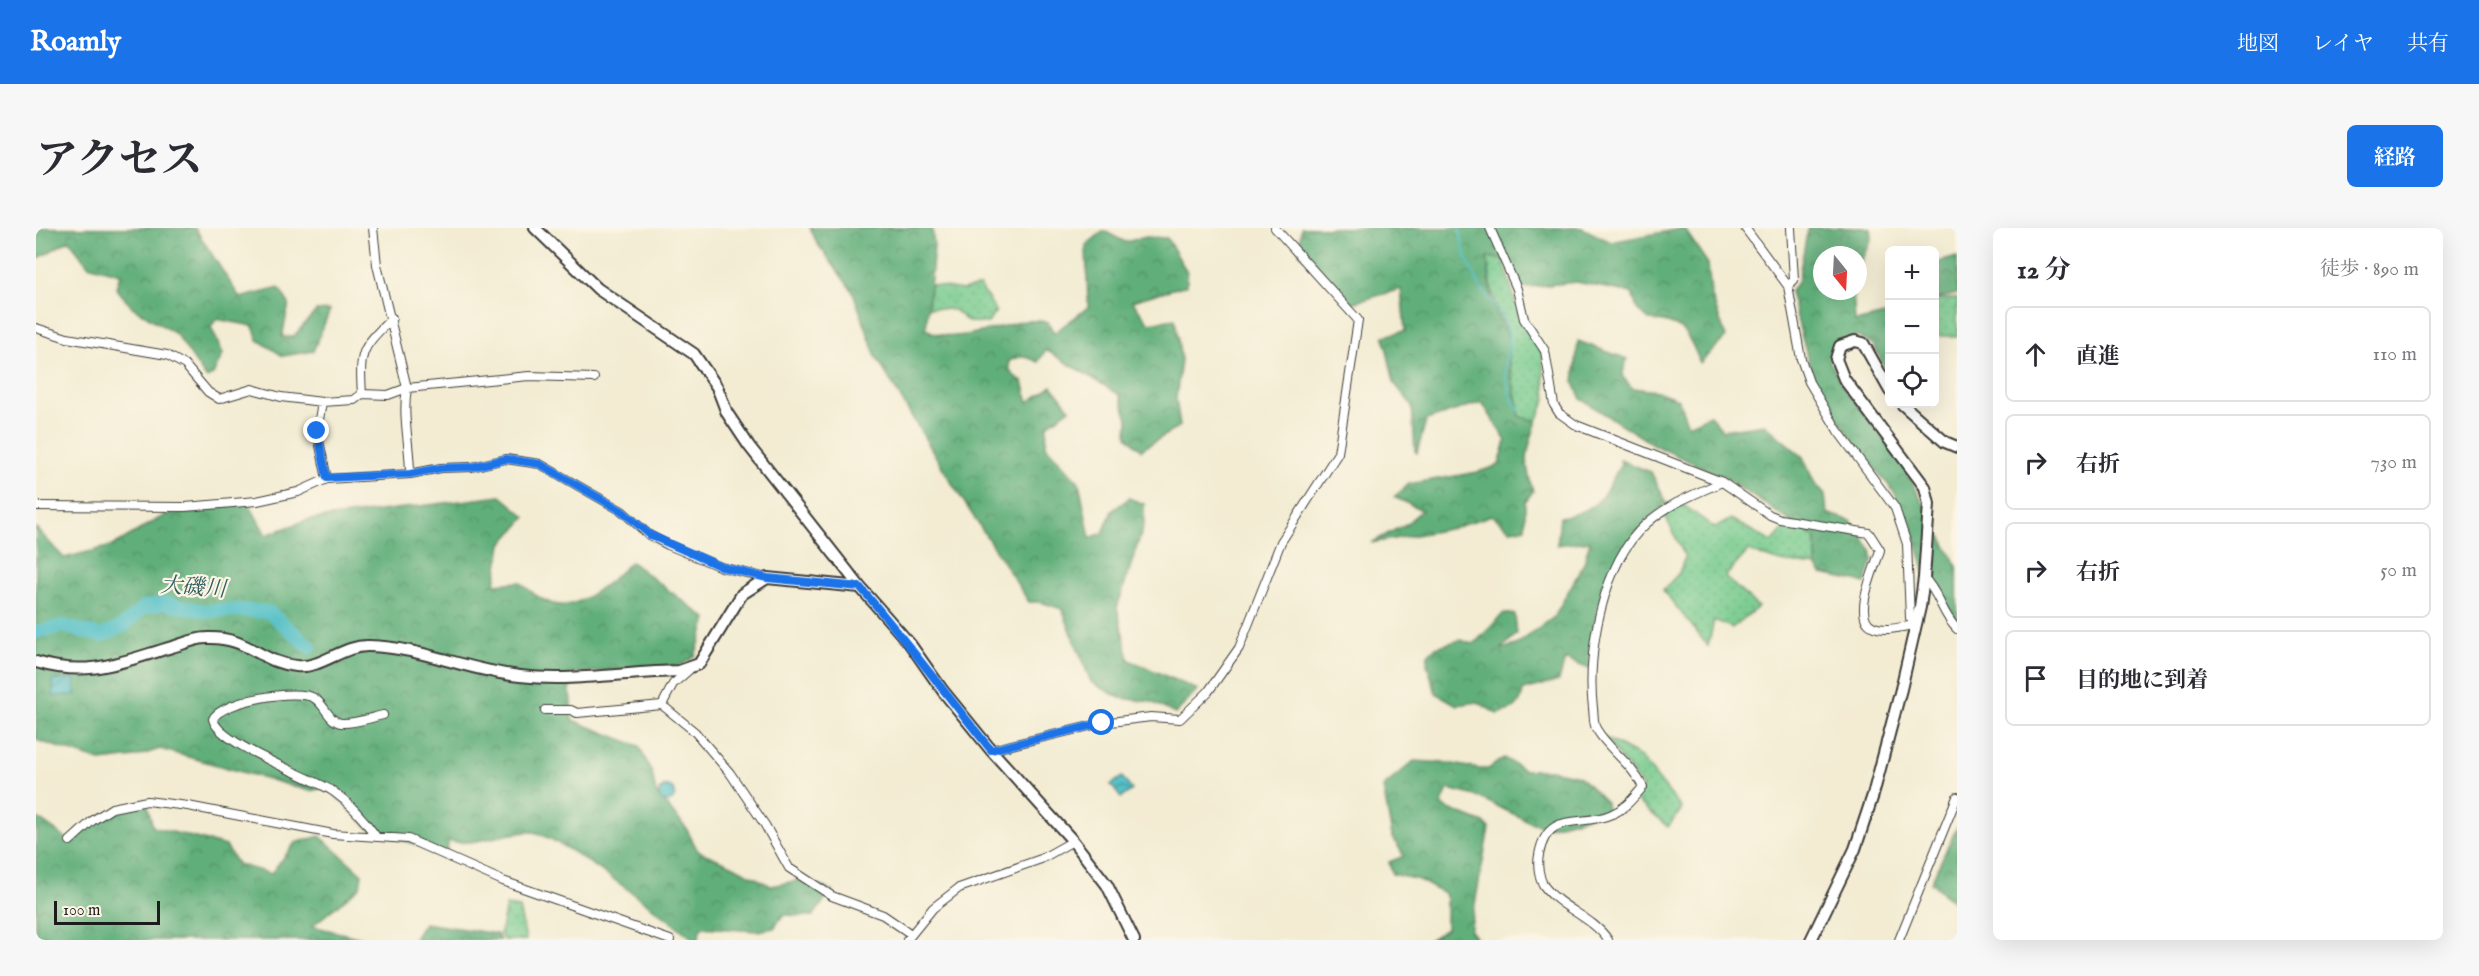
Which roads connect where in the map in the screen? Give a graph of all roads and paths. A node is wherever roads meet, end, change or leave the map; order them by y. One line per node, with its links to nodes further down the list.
1 (373, 228): 8 (street)
2 (535, 228): 23 (street)
3 (1275, 228): 31 (street)
4 (1490, 228): 19 (street)
5 (1745, 228): 7 (street)
6 (1791, 228): 7 (street)
7 (1788, 286): 24 (street)
8 (392, 318): 12 (street); 13 (street)
9 (36, 328): 14 (street)
10 (594, 378): 12 (street)
11 (1885, 382): 22 (street)
12 (407, 388): 13 (street); 17 (street)
13 (362, 394): 14 (street)
14 (322, 402): 18 (street)
15 (1907, 408): 16 (street)
16 (1957, 447)
17 (410, 474): 18 (street); 21 (street)
18 (327, 478): 20 (street)
19 (1722, 482): 24 (street); 39 (street)
20 (36, 506)
21 (767, 578): 23 (street); 27 (street)
22 (1924, 578): 24 (street); 25 (street)
23 (860, 587): 31 (street)
24 (1916, 625): 40 (street)
25 (1957, 629)
26 (36, 662): 27 (street)
27 (689, 670): 28 (street)
28 (662, 705): 29 (street); 36 (street)
29 (545, 710)
30 (383, 715): 33 (street)
31 (991, 750): 35 (street)
32 (1957, 797): 41 (street)
33 (375, 835): 34 (street); 37 (street)
34 (70, 841)
35 (1073, 841): 36 (street); 38 (street)
36 (909, 937)
37 (670, 940)
38 (1134, 940)
39 (1608, 940)
40 (1811, 940)
41 (1899, 940)

